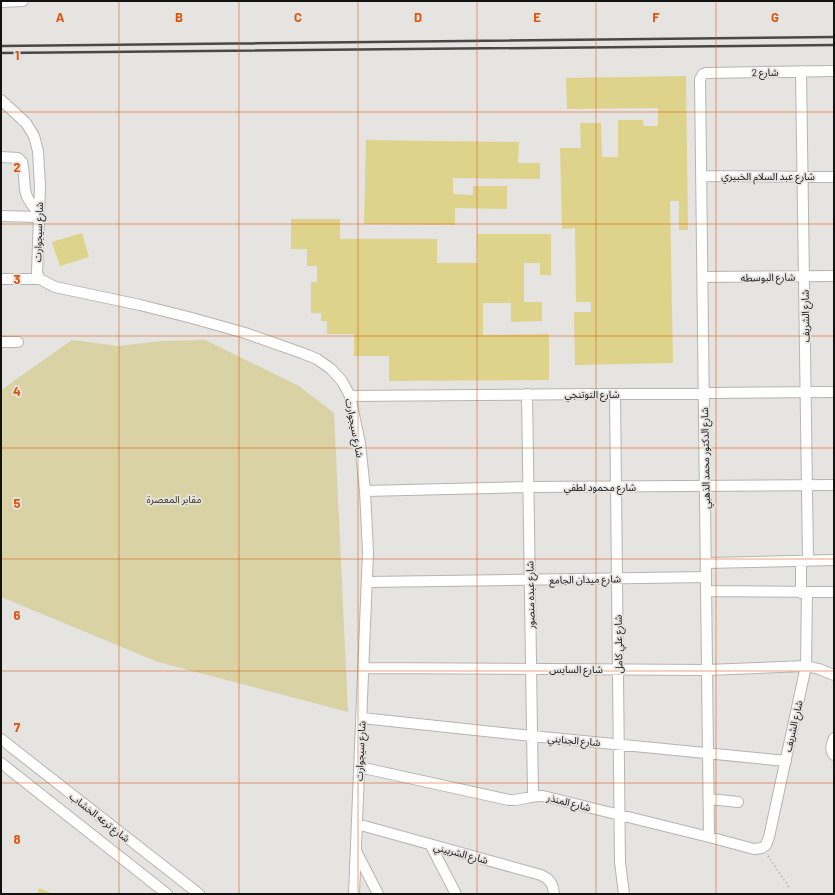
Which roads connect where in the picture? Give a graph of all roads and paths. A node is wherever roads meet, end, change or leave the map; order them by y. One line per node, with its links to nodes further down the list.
1 (22, 1): 2 (street)
2 (1, 2)
3 (834, 71): 4 (street, شارع 2)
4 (801, 72): 5 (street, شارع 2); 9 (street, شارع الشريف)
5 (700, 79): 8 (street, شارع الدكتور محمد الذهبي)
6 (1, 100): 11 (street, شارع سيجوارت)
7 (1, 157): 11 (street)
8 (702, 176): 9 (street, شارع عبد السلام الخبيري); 15 (street, شارع الدكتور محمد الذهبي)
9 (803, 176): 10 (street, شارع عبد السلام الخبيري); 13 (street, شارع الشريف)
10 (834, 177)
11 (39, 215): 12 (street); 17 (street, شارع سيجوارت)
12 (1, 216)
13 (804, 276): 14 (street, شارع البوسطه); 15 (street, شارع البوسطه); 20 (street, شارع الشريف)
14 (834, 276)
15 (703, 277): 22 (street, شارع الدكتور محمد الذهبي)
16 (1, 278): 17 (street)
17 (40, 279): 25 (street, شارع سيجوارت)
18 (1, 342): 19 (street)
19 (18, 342)
20 (806, 392): 21 (street, شارع التوتنجي); 22 (street, شارع التوتنجي); 26 (street, شارع الشريف)
21 (834, 392)
22 (704, 393): 24 (street, شارع التوتنجي); 28 (street, شارع الدكتور محمد الذهبي)
23 (527, 394): 24 (street, شارع التوتنجي); 25 (street, شارع التوتنجي); 29 (street, شارع عبده منصور)
24 (615, 394): 30 (street, شارع علي كامل)
25 (350, 396): 31 (street, شارع سيجوارت)
26 (807, 485): 27 (street, شارع محمود لطفي); 28 (street, شارع محمود لطفي); 33 (street, شارع الشريف)
27 (834, 485)
28 (705, 486): 30 (street, شارع محمود لطفي); 34 (street, شارع الدكتور محمد الذهبي)
29 (529, 487): 30 (street, شارع محمود لطفي); 31 (street, شارع محمود لطفي); 37 (street, شارع عبده منصور)
30 (616, 487): 36 (street, شارع علي كامل)
31 (365, 491): 38 (street, شارع سيجوارت)
32 (834, 560): 33 (street)
33 (804, 561): 34 (street); 41 (street, شارع الشريف)
34 (706, 563): 35 (street, شارع الدكتور محمد الذهبي)
35 (706, 577): 36 (street, شارع ميدان الجامع); 39 (street, شارع الدكتور محمد الذهبي)
36 (617, 578): 37 (street, شارع ميدان الجامع); 45 (street, شارع علي كامل)
37 (530, 580): 38 (street, شارع ميدان الجامع); 44 (street, شارع عبده منصور)
38 (367, 582): 43 (street, شارع سيجوارت)
39 (706, 591): 41 (street); 46 (street, شارع الدكتور محمد الذهبي)
40 (834, 592): 41 (street)
41 (804, 593): 42 (street, شارع الشريف)
42 (806, 666): 46 (street, شارع السايس); 47 (street, شارع السايس); 56 (street, شارع الشريف)
43 (364, 668): 44 (street, شارع السايس); 48 (street, شارع سيجوارت)
44 (531, 669): 45 (street, شارع السايس); 49 (street, شارع عبده منصور)
45 (619, 670): 46 (street, شارع السايس); 52 (street, شارع علي كامل)
46 (707, 670): 54 (street, شارع الدكتور محمد الذهبي)
47 (834, 675)
48 (362, 718): 49 (street, شارع الجنايني); 58 (street, شارع سيجوارت)
49 (532, 736): 52 (street, شارع الجنايني); 59 (street, شارع عبده منصور)
50 (834, 738): 55 (street)
51 (1, 739): 53 (street, شارع ترعه الخشاب)
52 (620, 745): 54 (street, شارع الجنايني); 62 (street, شارع علي كامل)
53 (16, 751): 57 (street); 70 (street, شارع ترعه الخشاب)
54 (708, 754): 56 (street, شارع الجنايني); 60 (street, شارع الدكتور محمد الذهبي)
55 (834, 755)
56 (786, 761): 66 (street, شارع الشريف)
57 (1, 764): 69 (street, شارع ترعه الخشاب)
58 (359, 767): 59 (street, شارع المنذر); 63 (street, شارع سيجوارت)
59 (533, 796): 62 (street, شارع المنذر)
60 (709, 799): 61 (street); 64 (street, شارع الدكتور محمد الذهبي)
61 (738, 802)
62 (620, 815): 64 (street, شارع المنذر); 75 (street, شارع علي كامل)
63 (357, 824): 65 (street, شارع الشربيني); 67 (street, شارع سيجوارت)
64 (709, 837): 66 (street, شارع المنذر)
65 (430, 844): 73 (street); 74 (street, شارع الشربيني)
66 (758, 848): 68 (path)
67 (356, 850): 71 (street, شارع سيجوارت); 72 (street)
68 (790, 889)
69 (167, 894)
70 (199, 894)
71 (354, 894)
72 (378, 894)
73 (456, 894)
74 (554, 894)
75 (624, 894)

